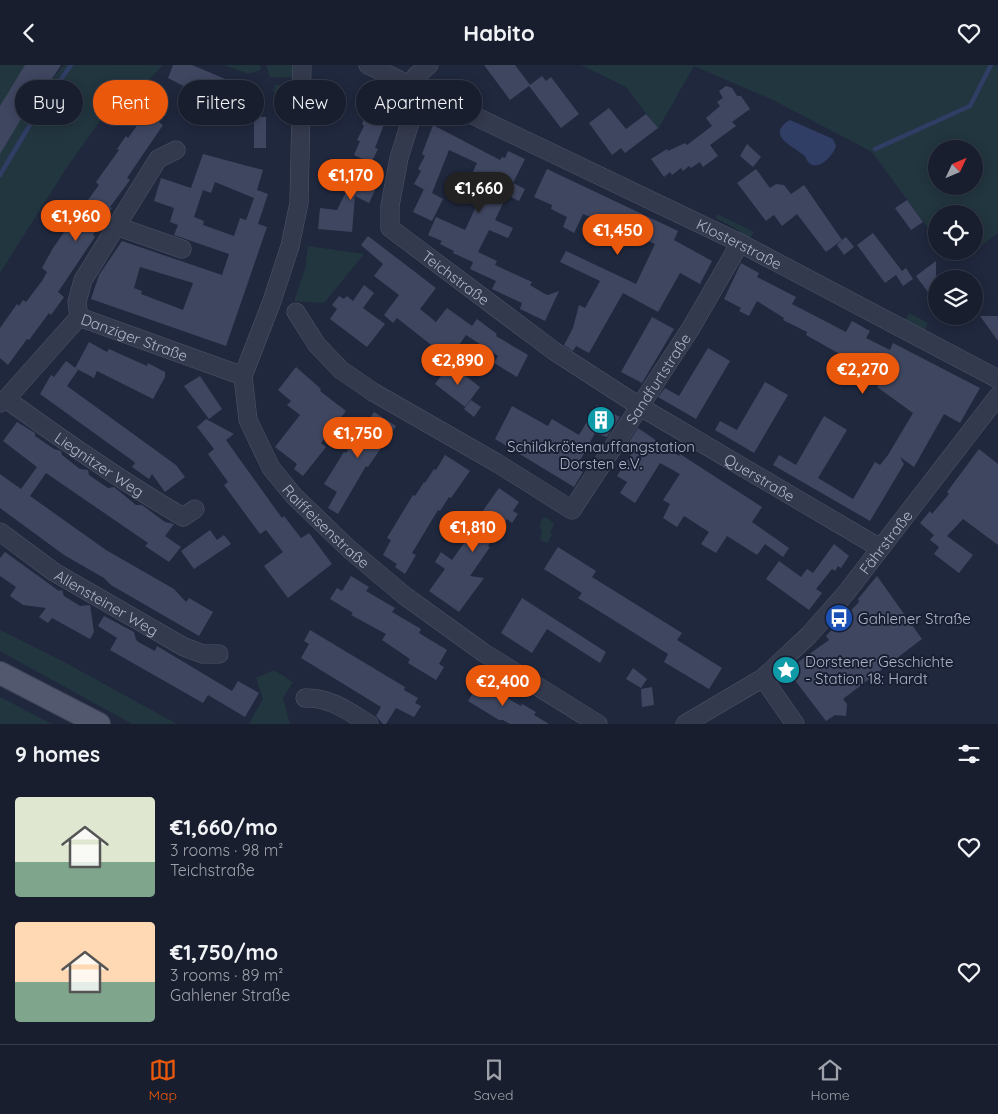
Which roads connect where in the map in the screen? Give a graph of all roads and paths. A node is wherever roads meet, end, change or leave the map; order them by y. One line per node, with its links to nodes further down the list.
1 (302, 65): 14 (street, Raiffeisenstraße)
2 (368, 65): 4 (street, Klosterstraße)
3 (429, 65): 5 (street)
4 (398, 80)
5 (417, 80)
6 (482, 120): 10 (street, Klosterstraße)
7 (409, 125): 18 (street, Teichstraße)
8 (176, 151): 9 (street)
9 (116, 226): 11 (street); 13 (street)
10 (740, 243): 15 (street, Klosterstraße); 18 (street, Sandfurtstraße)
11 (182, 249)
12 (296, 312): 18 (street, Sandfurtstraße)
13 (79, 317): 14 (street, Danziger Straße); 17 (street, Danziger Straße)
14 (243, 376): 28 (street, Raiffeisenstraße)
15 (998, 379)
16 (998, 396): 21 (street, Fährstraße)
17 (3, 401): 19 (street, Liegnitzer Weg)
18 (640, 406): 21 (street, Querstraße)
19 (195, 509)
20 (0, 532): 22 (street, Allensteiner Weg)
21 (880, 548): 24 (street, Fährstraße)
22 (219, 654)
23 (0, 673): 26 (main road)
24 (763, 678): 29 (street); 30 (street)
25 (304, 698): 27 (street)
26 (99, 724)
27 (368, 724)
28 (598, 724)
29 (685, 724)
30 (795, 724)

